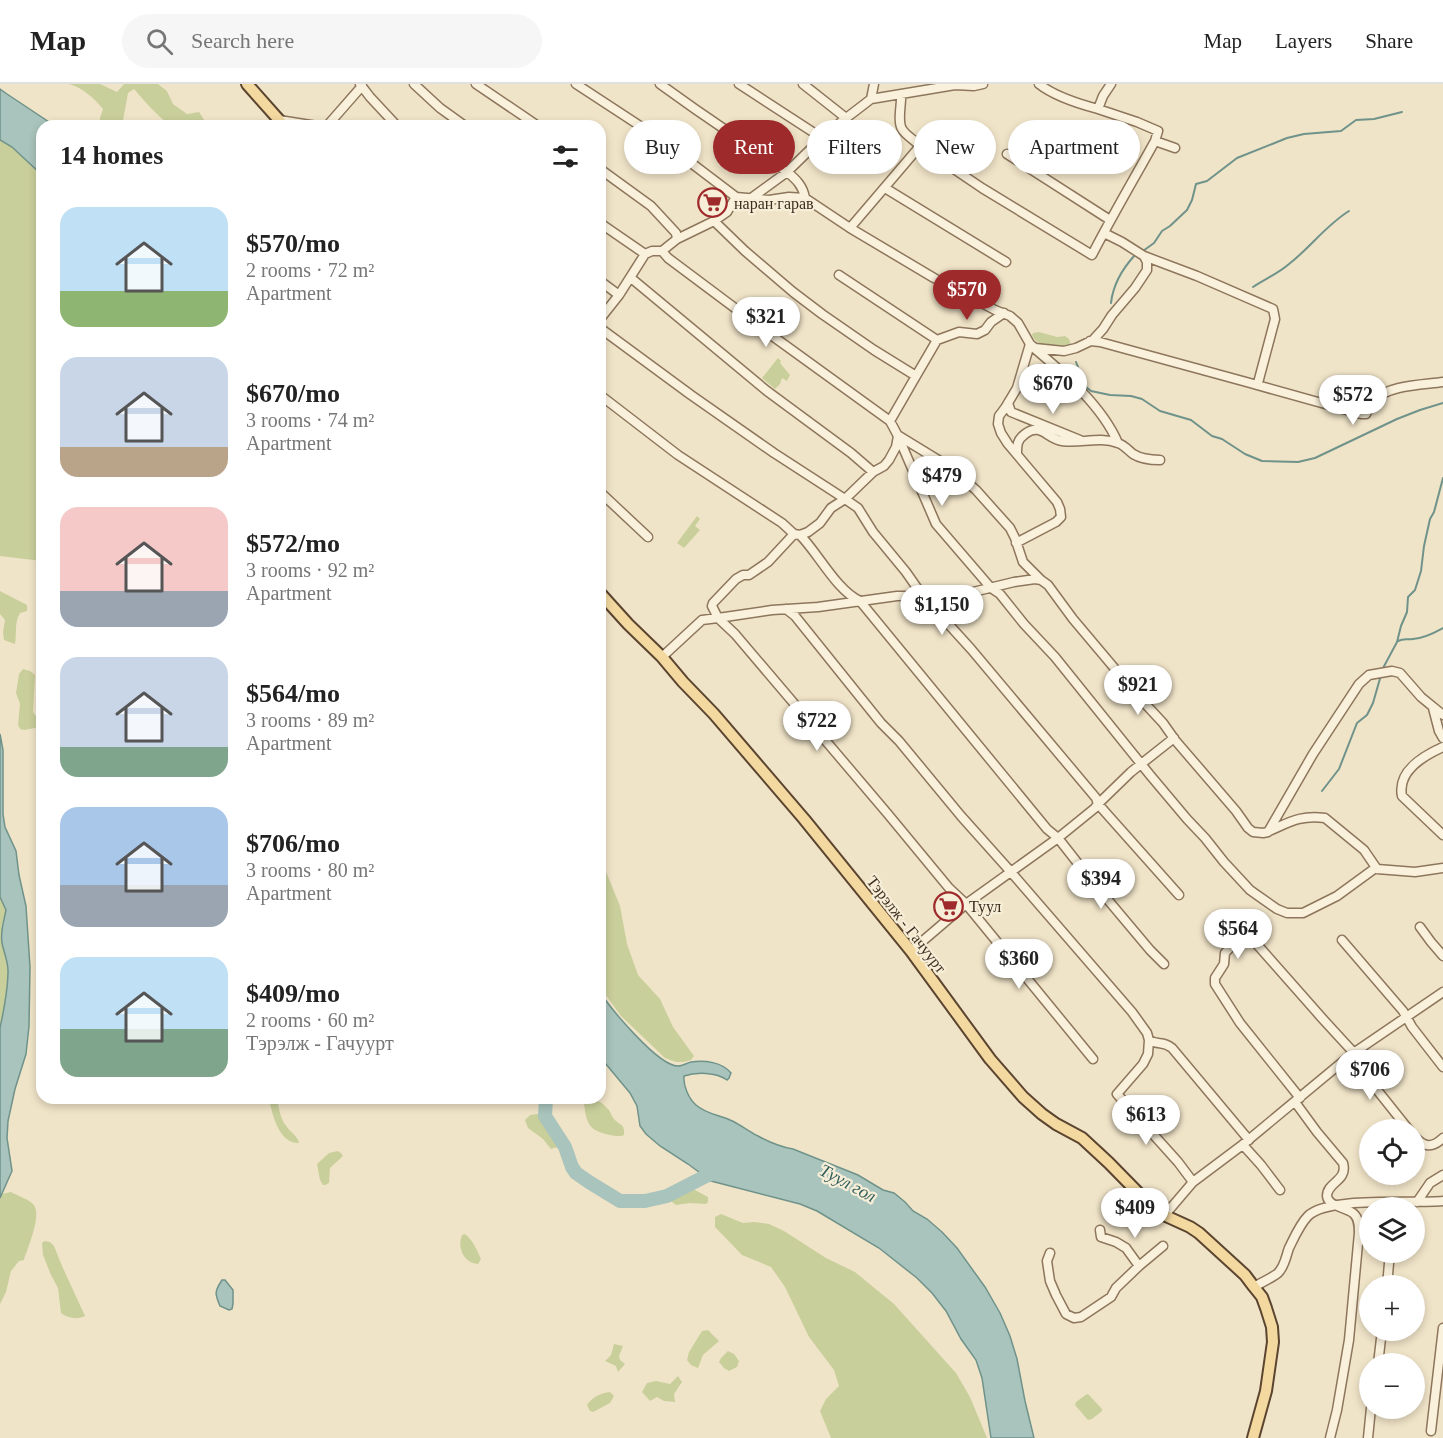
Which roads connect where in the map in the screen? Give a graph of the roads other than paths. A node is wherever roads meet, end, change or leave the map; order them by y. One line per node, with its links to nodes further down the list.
1 (247, 84): 18 (main road)
2 (414, 84): 21 (street)
3 (476, 84): 22 (street)
4 (576, 84): 37 (street)
5 (660, 84): 23 (street)
6 (739, 84): 24 (street)
7 (803, 84): 17 (street)
8 (874, 84): 15 (street)
9 (983, 84): 13 (street)
10 (1039, 84): 16 (street)
11 (1111, 84): 16 (street)
12 (361, 85): 19 (street); 20 (street)
13 (915, 88): 14 (street)
14 (902, 94): 15 (street); 25 (street)
15 (871, 99): 17 (street)
16 (1098, 109): 26 (street)
17 (846, 118)
18 (278, 120)
19 (332, 120)
20 (392, 120)
21 (457, 120)
22 (529, 120)
23 (713, 121)
24 (807, 128)
25 (914, 139)
26 (1155, 141): 27 (street); 40 (street)
27 (1176, 148)
28 (807, 153): 31 (street)
29 (914, 153): 36 (street)
30 (1007, 154): 40 (street)
31 (795, 164)
32 (606, 174): 45 (street)
33 (784, 174): 39 (street)
34 (790, 174): 38 (street)
35 (961, 174): 44 (street)
36 (885, 188): 43 (street); 49 (street)
37 (736, 197): 39 (street); 41 (street)
38 (805, 198): 39 (street); 43 (street)
39 (750, 199)
40 (1110, 220): 44 (street)
41 (714, 221): 45 (street); 60 (street)
42 (606, 227): 47 (street)
43 (850, 228): 55 (street)
44 (1104, 233): 48 (street)
45 (677, 239): 46 (street)
46 (662, 251): 47 (street); 65 (street)
47 (645, 254): 51 (street)
48 (1144, 256): 58 (street); 62 (street)
49 (1006, 262)
50 (839, 275): 57 (street)
51 (631, 278): 53 (street); 71 (street)
52 (606, 285): 53 (street)
53 (619, 294): 54 (street)
54 (606, 311)
55 (1004, 313): 57 (street); 59 (street)
56 (606, 332): 73 (street)
57 (937, 340): 60 (street)
58 (1090, 341): 59 (street); 62 (street)
59 (1033, 346): 64 (street); 68 (street)
60 (916, 376): 65 (street)
61 (1443, 382): 62 (street)
62 (1257, 385)
63 (606, 400): 74 (street)
64 (1008, 403): 67 (street); 69 (street)
65 (890, 422): 66 (street)
66 (898, 436): 71 (street); 76 (street); 78 (street)
67 (1081, 441): 68 (street); 69 (street)
68 (1118, 443): 70 (street)
69 (1017, 454): 76 (street)
70 (1160, 460)
71 (873, 472): 73 (street)
72 (606, 498): 75 (street)
73 (845, 499): 74 (street); 79 (street)
74 (797, 535): 81 (street); 83 (street)
75 (648, 537)
76 (1016, 543): 77 (street)
77 (1041, 580): 78 (street); 87 (street)
78 (990, 588): 79 (street); 90 (street)
79 (922, 595): 81 (street); 91 (street)
80 (606, 600): 84 (main road, Тэрэлж - Гачуурт)
81 (860, 601): 82 (street); 94 (street)
82 (786, 609): 83 (street); 97 (street)
83 (718, 618): 84 (street); 99 (street)
84 (662, 657): 102 (main road, Тэрэлж - Гачуурт)
85 (1433, 708): 86 (street); 88 (street); 92 (street)
86 (1443, 715)
87 (1174, 738): 90 (street); 92 (street)
88 (1443, 738)
89 (1443, 747): 93 (street)
90 (1142, 764): 91 (street); 96 (street)
91 (1098, 804): 94 (street); 98 (street)
92 (1268, 832): 96 (street)
93 (1443, 835)
94 (1058, 838): 97 (street); 104 (street)
95 (1443, 868): 96 (street)
96 (1377, 869)
97 (1011, 872): 99 (street); 107 (street)
98 (1179, 895)
99 (966, 904): 102 (street); 109 (street)
100 (1420, 927): 103 (street)
101 (1342, 940): 106 (street)
102 (911, 951): 124 (main road, Тэрэлж - Гачуурт)
103 (1443, 956)
104 (1164, 964)
105 (1443, 992): 106 (street)
106 (1406, 1017): 108 (street); 110 (street)
107 (1149, 1040): 114 (street); 117 (street)
108 (1352, 1054): 111 (street); 111 (street); 112 (street)
109 (1093, 1059)
110 (1443, 1067)
111 (1297, 1100): 114 (street); 123 (street)
112 (1401, 1119)
113 (1443, 1138): 115 (street)
114 (1246, 1142): 117 (street); 118 (street)
115 (1425, 1145)
116 (1443, 1175): 119 (street)
117 (1193, 1182): 124 (street)
118 (1280, 1190)
119 (1420, 1197)
120 (1443, 1201): 122 (street)
121 (1359, 1202): 123 (street)
122 (1425, 1202)
123 (1338, 1206): 129 (street); 134 (street)
124 (1164, 1216): 129 (main road, Тэрэлж - Гачуурт)
125 (1100, 1230): 128 (street)
126 (1163, 1246): 128 (street)
127 (1050, 1252): 128 (street)
128 (1138, 1266)
129 (1254, 1287): 133 (main road, Тэрэлж - Гачуурт)
130 (1443, 1328): 132 (street)
131 (1370, 1419): 135 (street)
132 (1431, 1431)
133 (1253, 1438)
134 (1330, 1438)
135 (1368, 1438)

